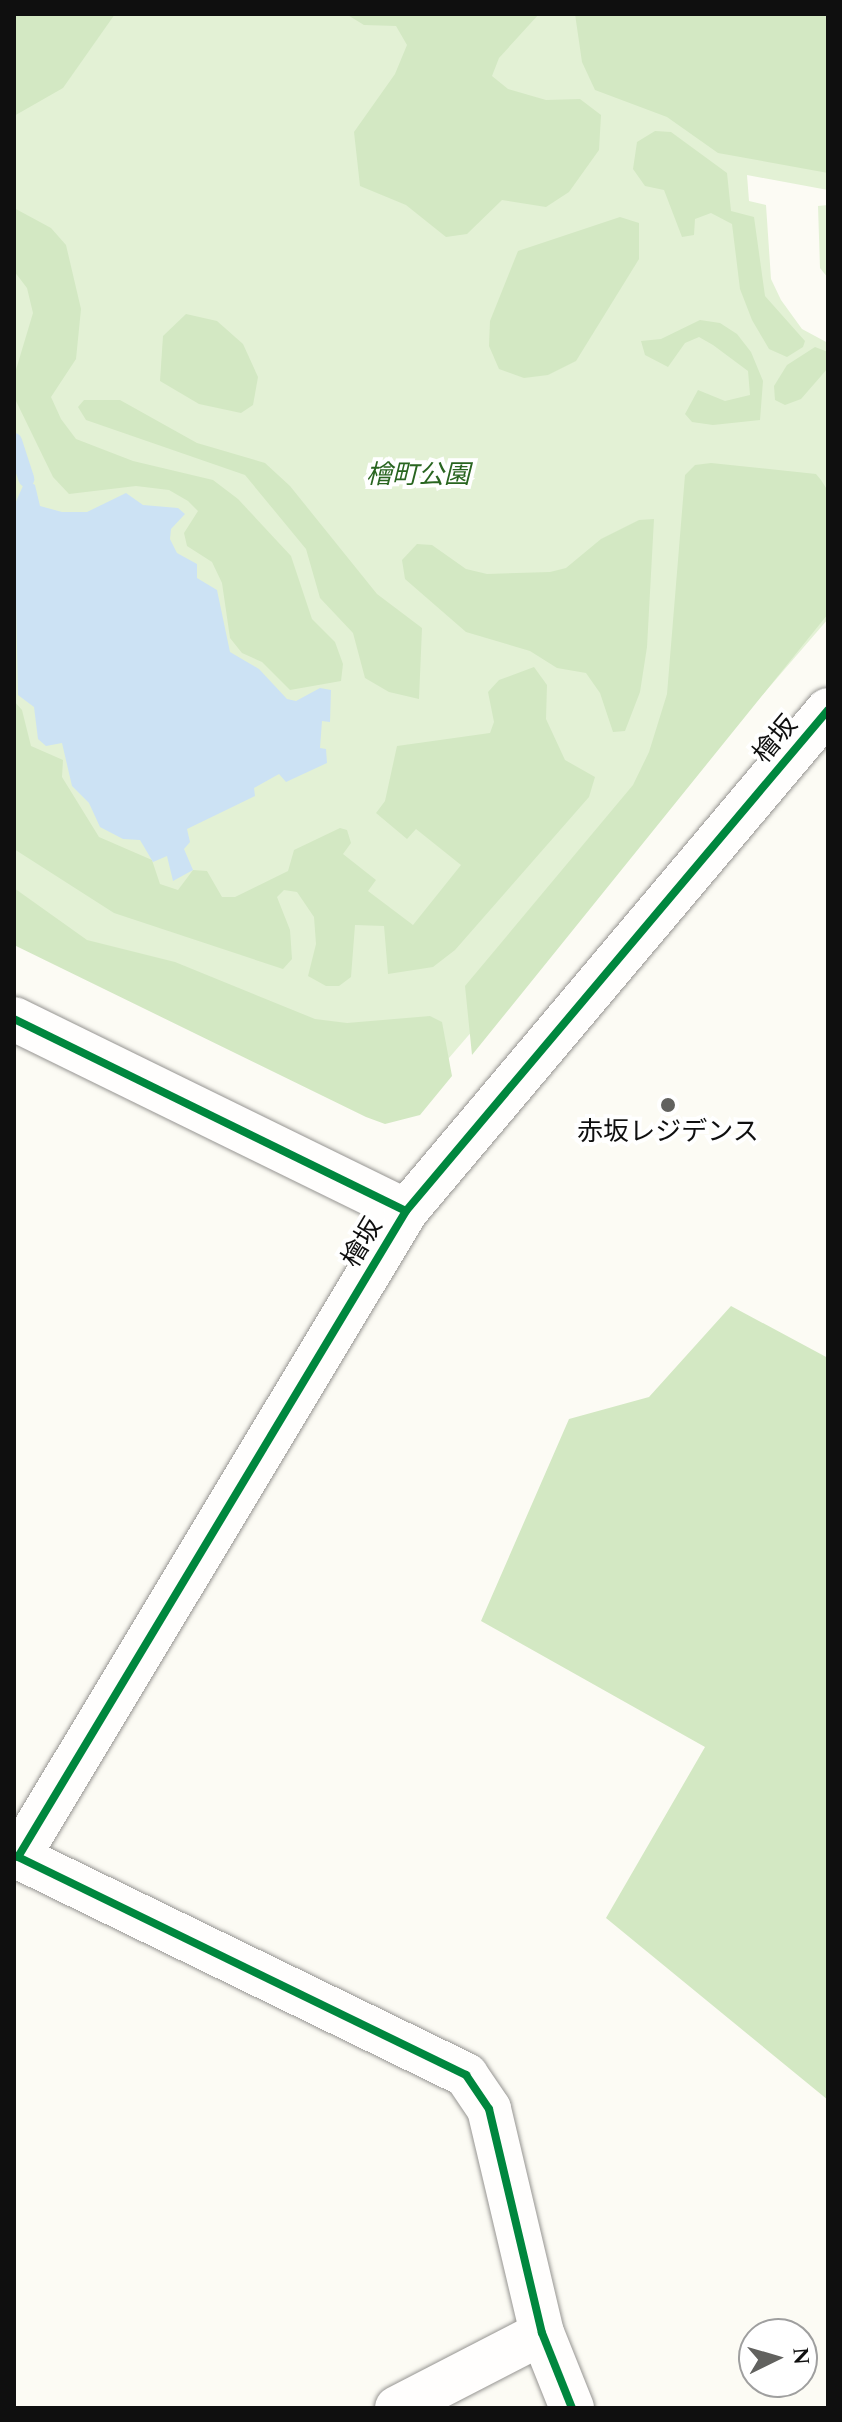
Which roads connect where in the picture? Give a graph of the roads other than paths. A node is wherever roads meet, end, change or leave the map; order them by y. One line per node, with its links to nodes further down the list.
1 (828, 710): 3 (street, 檜坂)
2 (14, 1019): 3 (street)
3 (406, 1211): 4 (street, 檜坂)
4 (16, 1856): 5 (street)
5 (542, 2333): 6 (street); 7 (street)
6 (397, 2408)
7 (572, 2408)

